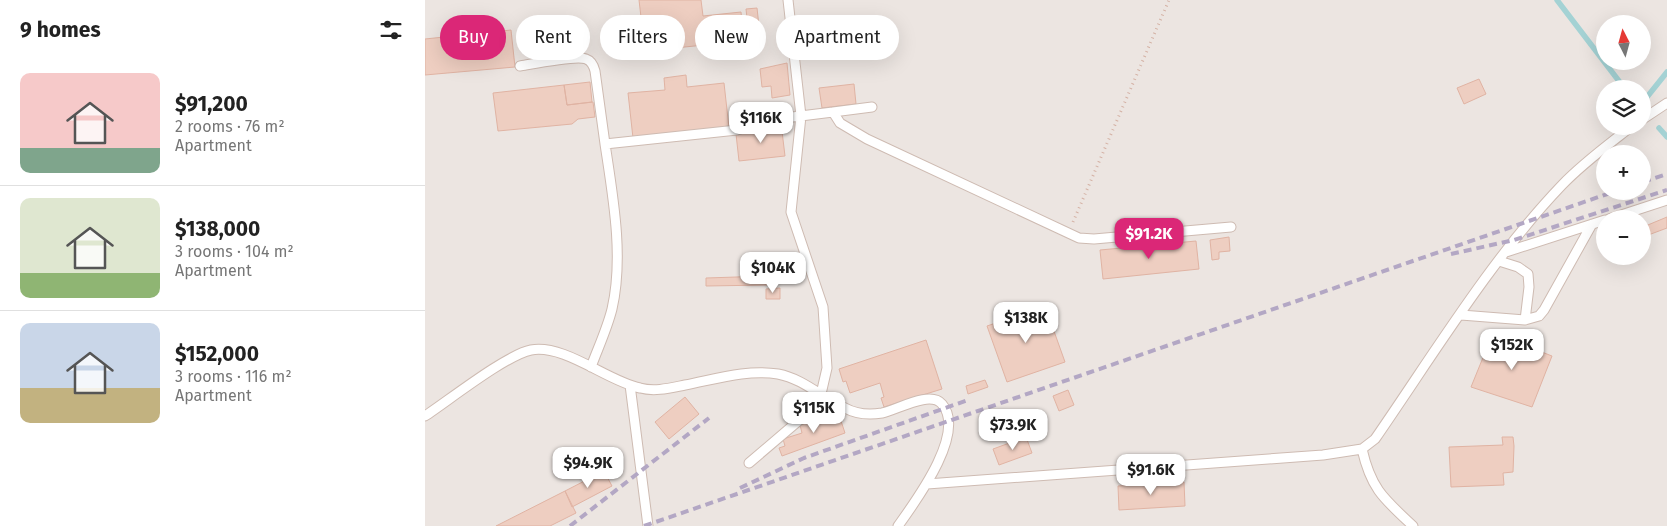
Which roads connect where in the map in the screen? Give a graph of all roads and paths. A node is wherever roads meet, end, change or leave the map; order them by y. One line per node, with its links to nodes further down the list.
1 (788, 0): 8 (lane)
2 (1169, 0): 16 (path)
3 (520, 66): 10 (lane)
4 (1667, 103): 7 (lane)
5 (872, 107): 6 (lane)
6 (833, 112): 8 (lane); 16 (lane)
7 (1651, 114)
8 (801, 116): 10 (lane); 23 (lane)
9 (1621, 135): 17 (lane)
10 (605, 144): 21 (lane)
11 (1667, 200): 12 (lane)
12 (1636, 210)
13 (1596, 223): 14 (lane)
14 (1592, 224): 17 (lane); 20 (lane)
15 (1231, 228): 16 (lane)
16 (1068, 234)
17 (1505, 252): 18 (lane)
18 (1499, 261): 19 (lane); 20 (lane)
19 (1461, 315): 20 (lane); 25 (lane)
20 (1525, 320)
21 (591, 367): 22 (lane); 24 (lane)
22 (630, 384): 23 (lane); 28 (lane)
23 (821, 394): 26 (lane); 27 (lane)
24 (425, 416)
25 (1362, 449): 27 (lane); 30 (lane)
26 (749, 462)
27 (927, 484): 29 (lane)
28 (648, 526)
29 (898, 526)
30 (1413, 526)

